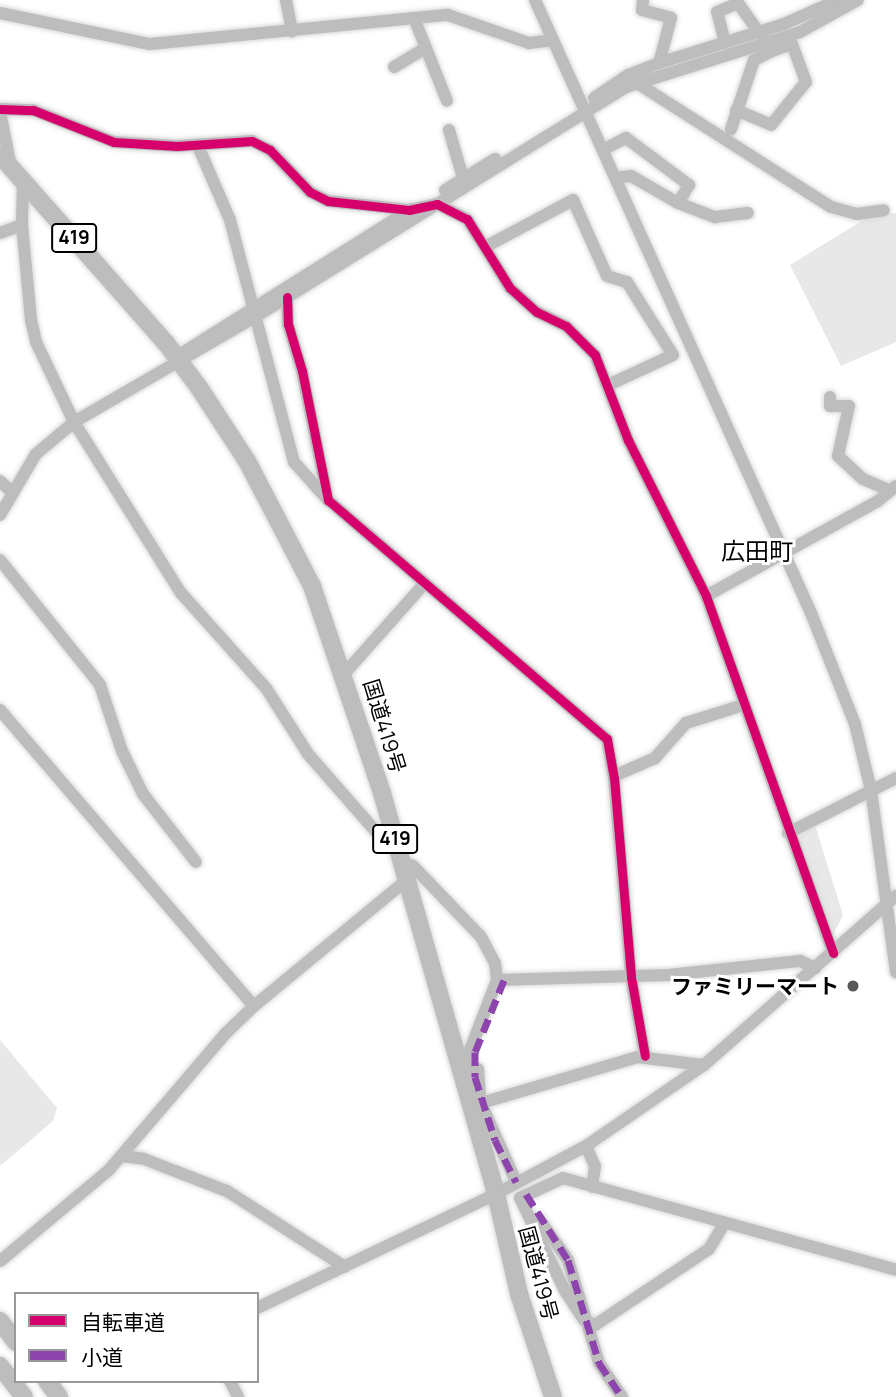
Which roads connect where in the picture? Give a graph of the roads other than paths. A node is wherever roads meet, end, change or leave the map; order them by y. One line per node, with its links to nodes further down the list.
1 (286, 0): 9 (street)
2 (535, 0): 11 (street)
3 (643, 0): 15 (street)
4 (838, 0): 6 (street)
5 (858, 0): 6 (street)
6 (820, 10): 10 (street); 13 (street)
7 (0, 13): 9 (street)
8 (414, 18): 9 (street); 11 (street); 14 (street)
9 (292, 31)
10 (755, 32): 12 (street); 12 (street); 13 (street)
11 (552, 40): 19 (street)
12 (725, 43): 15 (street)
13 (769, 46): 17 (street); 21 (street); 21 (street)
14 (426, 48): 16 (street); 18 (street)
15 (659, 63): 19 (street)
16 (394, 67)
17 (637, 83): 19 (street); 32 (street)
18 (447, 101)
19 (585, 109): 25 (street); 27 (street); 30 (street)
20 (0, 110): 24 (street); 26 (street)
21 (736, 110): 22 (street)
22 (731, 129)
23 (449, 130): 27 (street)
24 (198, 146): 31 (street); 38 (street)
25 (603, 150): 28 (street); 29 (street)
26 (11, 167): 34 (street); 40 (highway, 国道419号 / 419)
27 (463, 178): 31 (street)
28 (615, 178): 29 (street); 49 (street)
29 (678, 203): 33 (street)
30 (437, 204): 31 (street); 36 (street); 37 (street)
31 (409, 210): 38 (street)
32 (884, 210)
33 (748, 213)
34 (22, 225): 35 (street); 43 (street)
35 (0, 233)
36 (485, 247): 41 (street); 41 (street)
37 (287, 297): 39 (street); 47 (street)
38 (254, 304): 39 (street); 40 (street)
39 (253, 318): 40 (street); 47 (street)
40 (177, 361): 43 (street); 53 (highway, 国道419号 / 419)
41 (608, 386): 52 (street)
42 (830, 397): 45 (street)
43 (74, 422): 46 (street); 60 (street)
44 (0, 481): 46 (street)
45 (893, 489): 49 (street)
46 (13, 493): 48 (street)
47 (328, 500): 51 (street)
48 (0, 515)
49 (783, 554): 52 (street); 58 (street)
50 (0, 560): 61 (street)
51 (425, 583): 53 (street); 56 (street)
52 (706, 596): 54 (street)
53 (345, 673): 60 (highway, 国道419号 / 419)
54 (743, 705): 56 (street); 59 (street)
55 (0, 710): 70 (street)
56 (614, 776): 68 (street)
57 (896, 778): 58 (street)
58 (871, 790): 59 (street); 63 (street)
59 (788, 833): 65 (street)
60 (399, 854): 62 (highway, 国道419号 / 419); 69 (street)
61 (196, 862)
62 (407, 880): 70 (street); 73 (highway, 国道419号 / 419)
63 (892, 900): 64 (street); 65 (street)
64 (895, 949): 67 (street)
65 (833, 953): 66 (street)
66 (817, 968): 68 (street); 72 (street)
67 (896, 972)
68 (631, 977): 69 (street); 71 (street)
69 (500, 980): 73 (street); 74 (street)
70 (254, 1006): 76 (street)
71 (645, 1056): 72 (street); 74 (street)
72 (704, 1065): 75 (street)
73 (466, 1088): 74 (highway, 国道419号 / 419)
74 (475, 1104): 77 (street); 79 (highway, 国道419号 / 419)
75 (586, 1146): 77 (street); 78 (street)
76 (121, 1156): 81 (street); 82 (street)
77 (516, 1182): 79 (street)
78 (592, 1186): 80 (street); 86 (street)
79 (496, 1195): 82 (street); 90 (highway, 国道419号 / 419)
80 (724, 1224): 83 (street); 86 (street)
81 (0, 1261)
82 (345, 1267): 84 (street)
83 (896, 1270)
84 (259, 1307)
85 (0, 1321): 87 (highway)
86 (589, 1322): 91 (street); 92 (street)
87 (14, 1339)
88 (6, 1375): 89 (highway)
89 (24, 1397)
90 (554, 1397)
91 (622, 1397)
92 (630, 1397)

